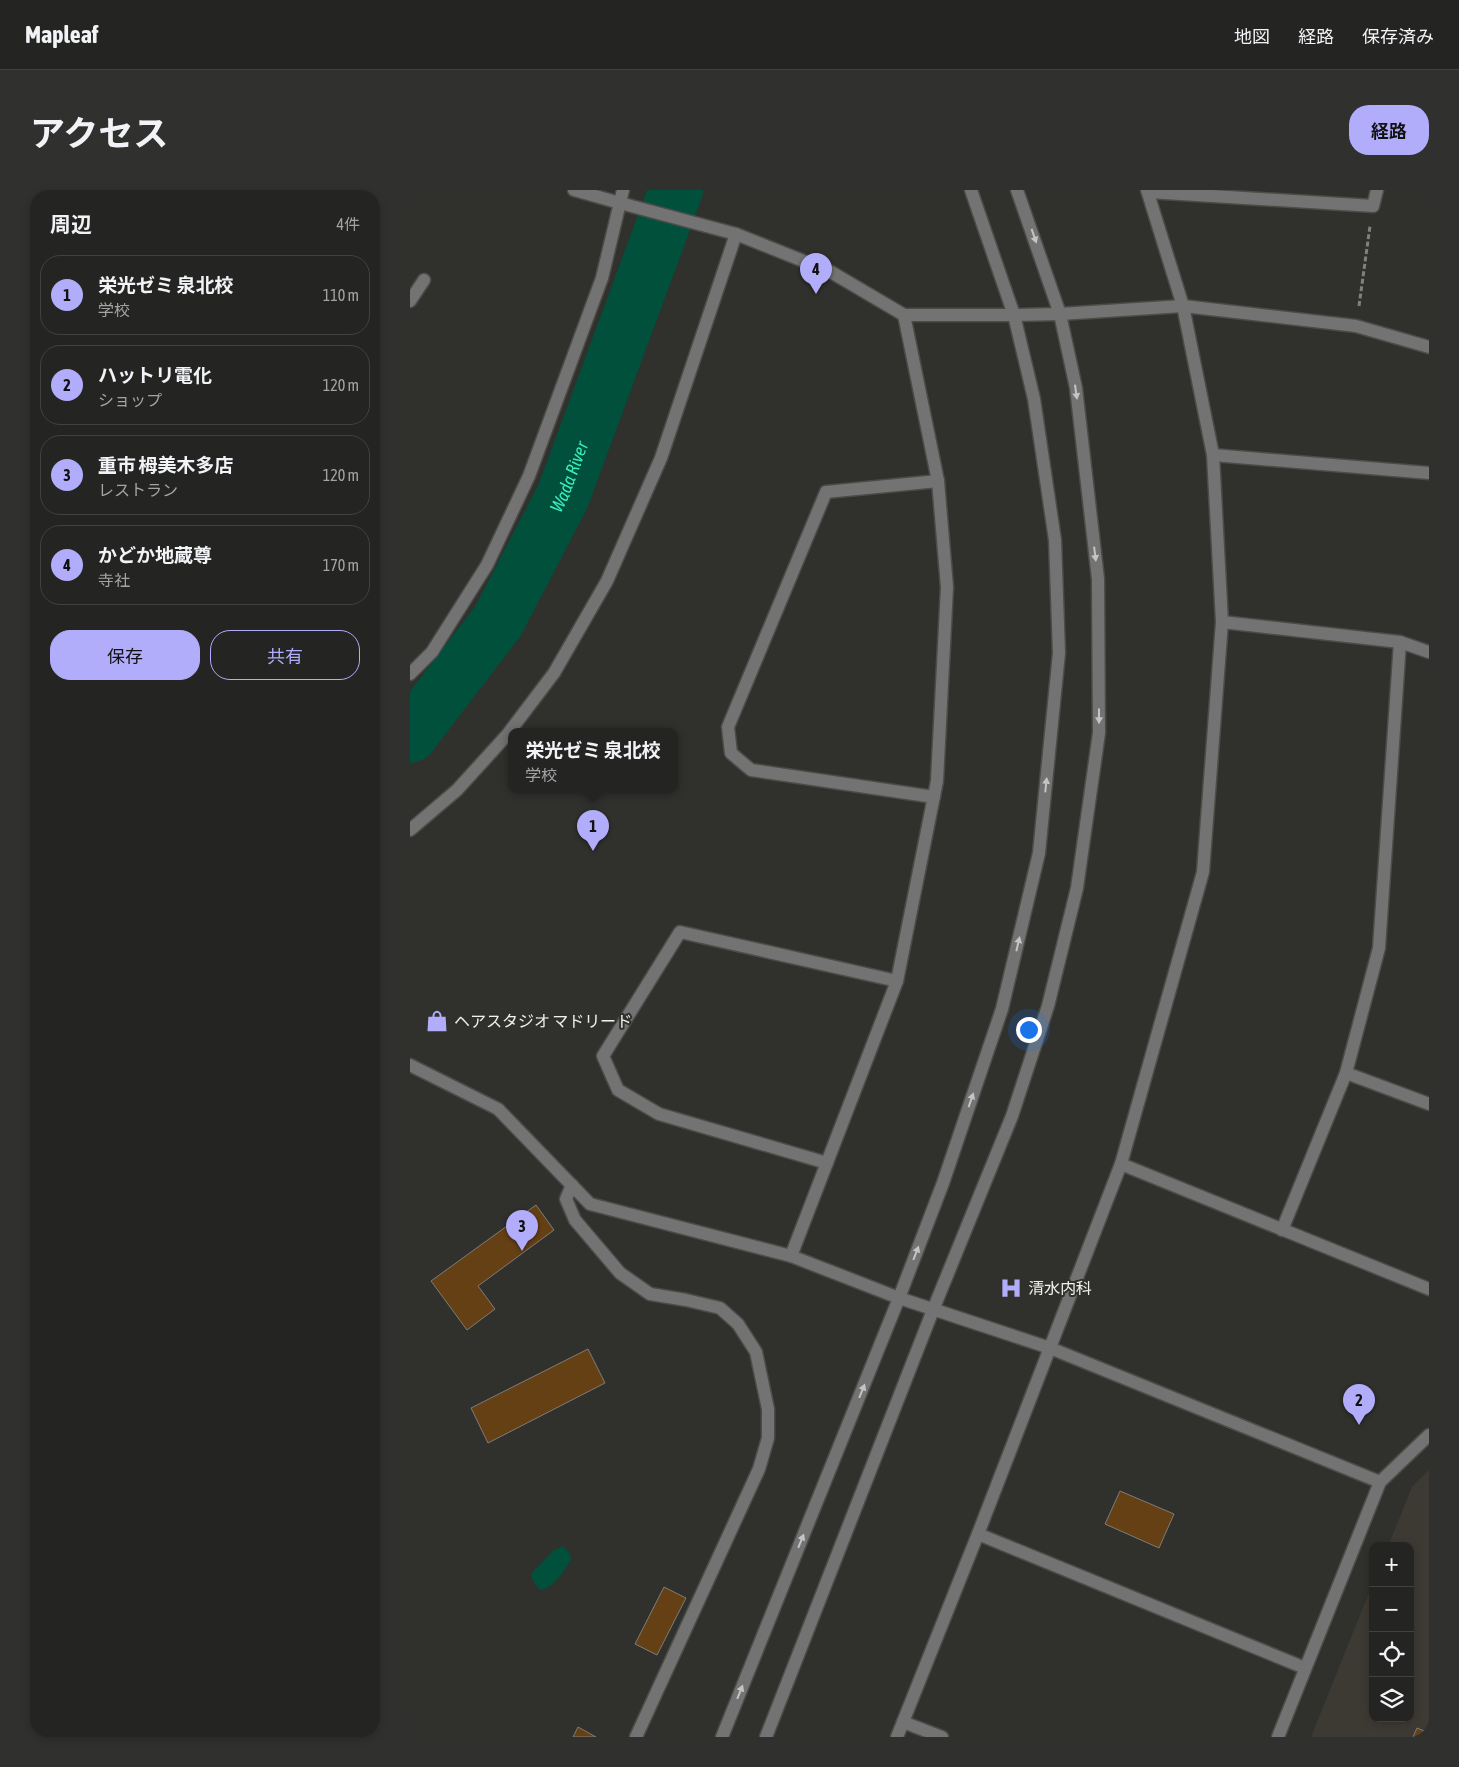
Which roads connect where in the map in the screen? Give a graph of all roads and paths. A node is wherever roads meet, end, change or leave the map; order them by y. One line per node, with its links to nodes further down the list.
1 (574, 190): 7 (street)
2 (623, 190): 7 (street)
3 (971, 190): 15 (street)
4 (1017, 190): 13 (street, one-way to 13)
5 (1377, 190): 8 (street)
6 (1148, 191): 8 (street); 12 (street)
7 (620, 203): 9 (street); 24 (street)
8 (1373, 206): 16 (path)
9 (731, 232): 14 (street); 25 (street)
10 (424, 280): 11 (street)
11 (410, 301)
12 (1183, 306): 13 (street); 16 (street); 18 (street)
13 (1060, 314): 15 (street); 40 (street, one-way to 40)
14 (904, 315): 15 (street); 20 (street)
15 (1014, 315): 39 (street, one-way to 15)
16 (1356, 326): 17 (street)
17 (1429, 346)
18 (1213, 455): 19 (street); 21 (street)
19 (1429, 473)
20 (938, 481): 27 (street); 27 (street)
21 (1222, 622): 22 (street); 34 (street)
22 (1400, 642): 23 (street); 31 (street)
23 (1429, 652)
24 (410, 674)
25 (513, 728)
26 (508, 735): 28 (street)
27 (934, 797): 29 (street)
28 (410, 830)
29 (897, 981): 33 (street); 33 (street)
30 (410, 1065): 35 (street)
31 (1346, 1073): 32 (street); 36 (street)
32 (1429, 1104)
33 (826, 1163): 37 (street)
34 (1121, 1164): 36 (street); 41 (street)
35 (572, 1185): 37 (street); 47 (street)
36 (1282, 1230): 38 (street)
37 (791, 1256): 39 (street)
38 (1429, 1289)
39 (899, 1298): 40 (street); 48 (street, one-way to 39)
40 (933, 1310): 41 (street); 49 (street)
41 (1050, 1348): 43 (street); 44 (street)
42 (1429, 1435): 43 (street)
43 (1380, 1482): 45 (street)
44 (978, 1534): 45 (street); 46 (street)
45 (1305, 1668): 52 (street)
46 (903, 1722): 50 (street); 51 (street)
47 (636, 1737)
48 (722, 1737)
49 (766, 1737)
50 (897, 1737)
51 (942, 1737)
52 (1278, 1737)

